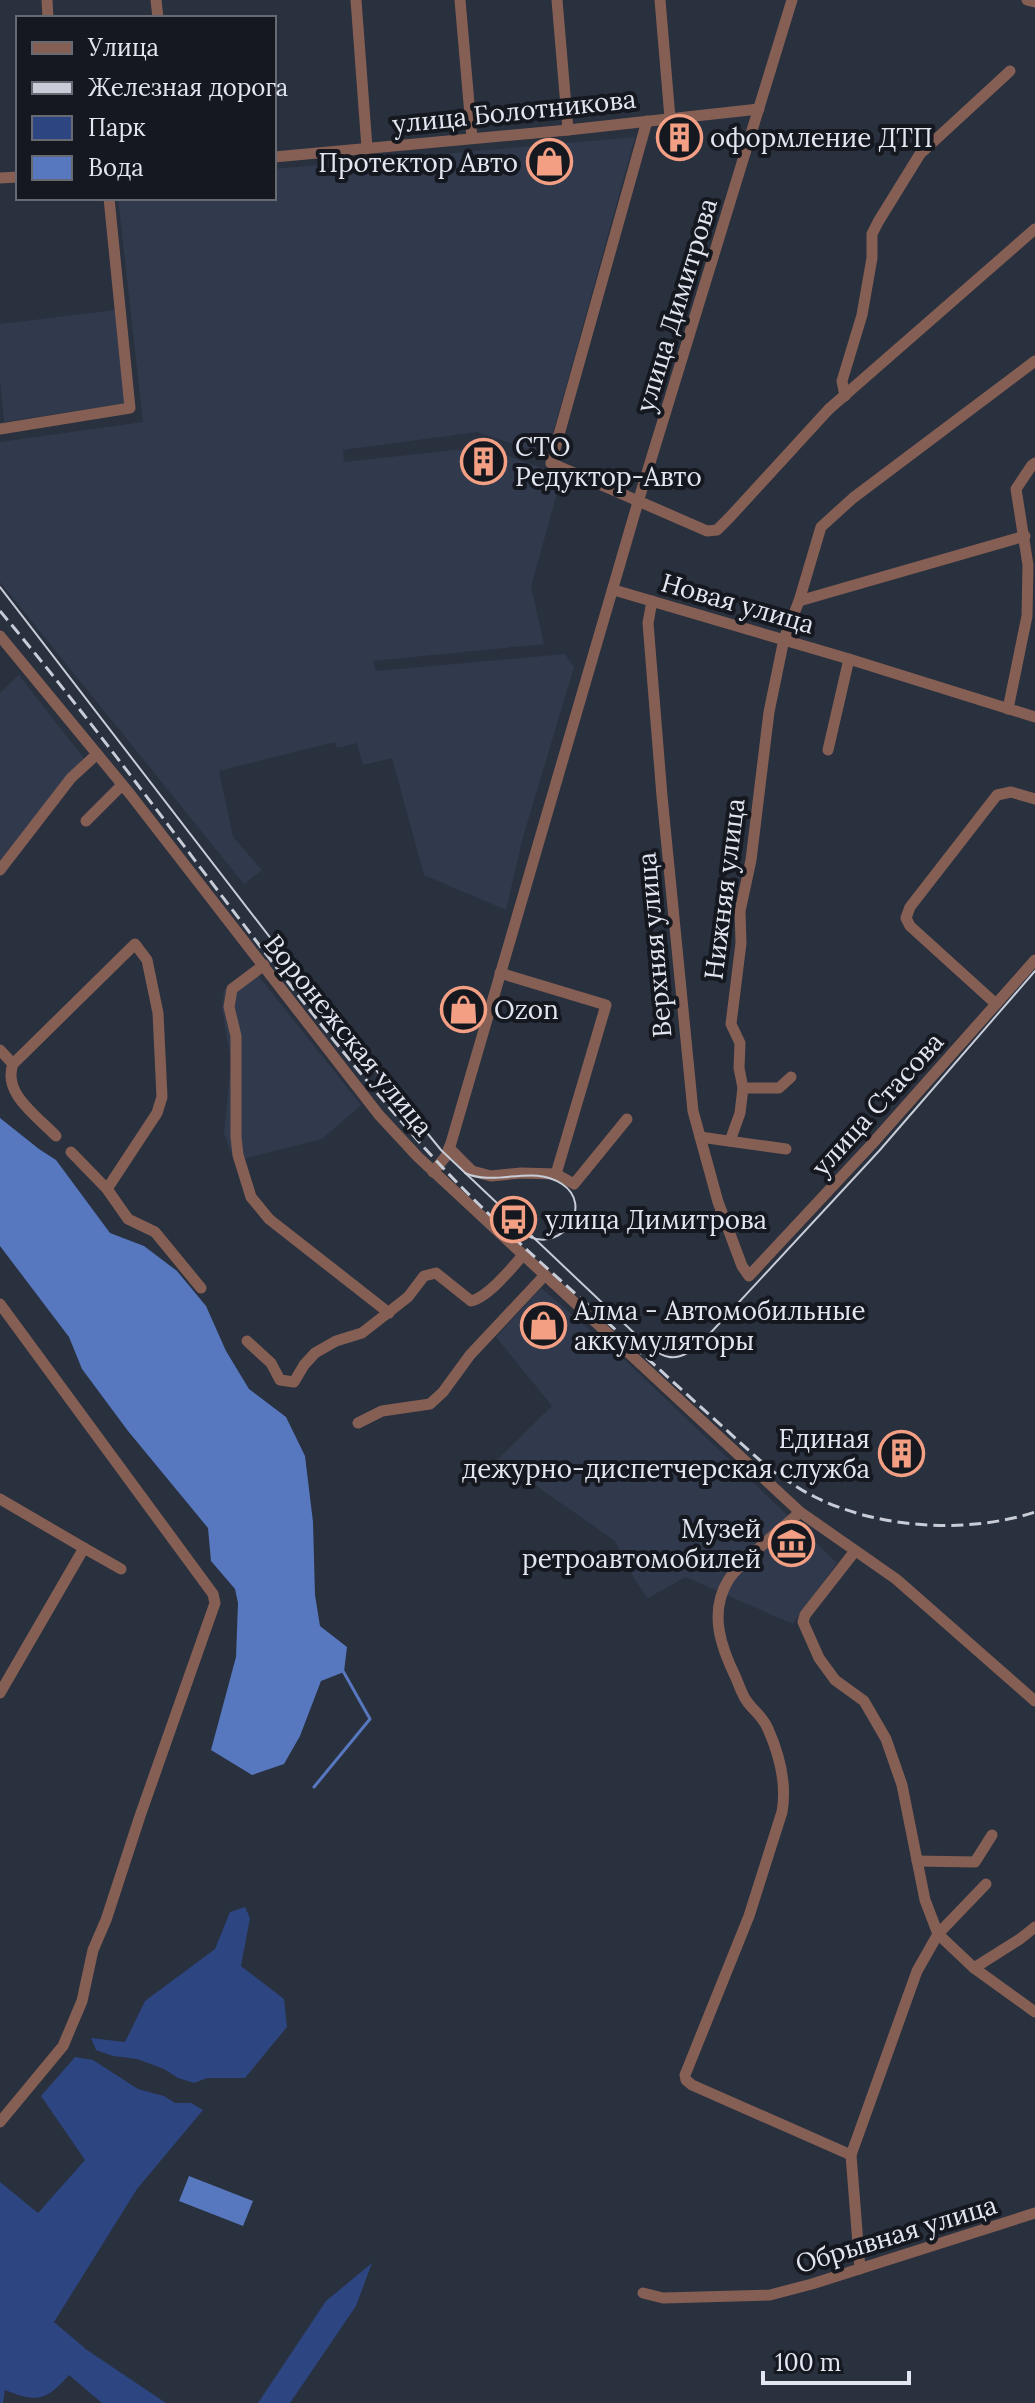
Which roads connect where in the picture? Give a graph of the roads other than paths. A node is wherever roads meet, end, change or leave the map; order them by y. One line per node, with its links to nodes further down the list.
1 (356, 0): 14 (street)
2 (460, 0): 13 (street)
3 (557, 0): 12 (street)
4 (660, 0): 10 (street)
5 (792, 0): 9 (street, улица Димитрова)
6 (1027, 0): 7 (street)
7 (1035, 2)
8 (1010, 71): 19 (street)
9 (759, 109): 10 (street, улица Болотникова); 22 (street, улица Димитрова)
10 (670, 118): 11 (street, улица Болотникова)
11 (647, 121): 12 (street, улица Болотникова); 22 (street)
12 (568, 130): 13 (street, улица Болотникова)
13 (472, 138): 14 (street, улица Болотникова)
14 (367, 148): 15 (street, улица Болотникова)
15 (276, 157)
16 (109, 200): 20 (street)
17 (1035, 229): 19 (street)
18 (1035, 361): 26 (street, Нижняя улица)
19 (845, 396): 22 (street)
20 (0, 429)
21 (1035, 463): 23 (street)
22 (638, 502): 24 (street, улица Димитрова)
23 (1025, 536): 26 (street); 30 (street)
24 (614, 590): 25 (street, Новая улица); 40 (street, улица Димитрова)
25 (652, 601): 28 (street, Новая улица); 48 (street, Верхняя улица)
26 (799, 601): 28 (street, Нижняя улица)
27 (0, 636): 33 (street, Воронежская улица)
28 (784, 639): 29 (street, Новая улица); 45 (street, Нижняя улица)
29 (849, 659): 30 (street, Новая улица); 32 (street)
30 (1008, 709): 31 (street, Новая улица)
31 (1035, 717)
32 (828, 750)
33 (97, 754): 34 (street, Воронежская улица); 37 (street)
34 (122, 785): 36 (street); 39 (street, Воронежская улица)
35 (1035, 799): 41 (street)
36 (86, 821)
37 (0, 870)
38 (1035, 960): 41 (street, улица Стасова)
39 (264, 965): 53 (street, Воронежская улица); 61 (street)
40 (500, 973): 50 (street, улица Димитрова); 54 (street)
41 (996, 1004): 58 (street, улица Стасова)
42 (0, 1050): 43 (street)
43 (13, 1064): 47 (street); 55 (street)
44 (791, 1077): 45 (street)
45 (743, 1088): 49 (street, Нижняя улица)
46 (627, 1119): 54 (street)
47 (56, 1136)
48 (700, 1137): 49 (street); 58 (street, Верхняя улица)
49 (730, 1141): 51 (street)
50 (449, 1148): 53 (street, улица Димитрова); 54 (street)
51 (786, 1149)
52 (71, 1152): 55 (street)
53 (433, 1172): 56 (street, Воронежская улица)
54 (556, 1174)
55 (107, 1189): 59 (street)
56 (523, 1255): 57 (street, Воронежская улица); 61 (street)
57 (545, 1275): 63 (street); 65 (street, Воронежская улица)
58 (749, 1276)
59 (201, 1288)
60 (0, 1304): 78 (street)
61 (389, 1313): 62 (street)
62 (247, 1341)
63 (358, 1423)
64 (0, 1499): 66 (street)
65 (800, 1512): 67 (street, Воронежская улица); 79 (street)
66 (84, 1548): 68 (street); 69 (street)
67 (855, 1551): 70 (street, Воронежская улица); 72 (street)
68 (121, 1569)
69 (0, 1693)
70 (1035, 1701)
71 (992, 1835): 72 (street)
72 (917, 1861): 75 (street)
73 (986, 1884): 75 (street)
74 (1035, 1927): 76 (street)
75 (938, 1934): 76 (street); 79 (street)
76 (974, 1968): 77 (street)
77 (1035, 2012)
78 (0, 2122)
79 (851, 2155): 81 (street)
80 (1035, 2213): 81 (street, Обрывная улица)
81 (860, 2269): 82 (street, Обрывная улица)
82 (643, 2293)

